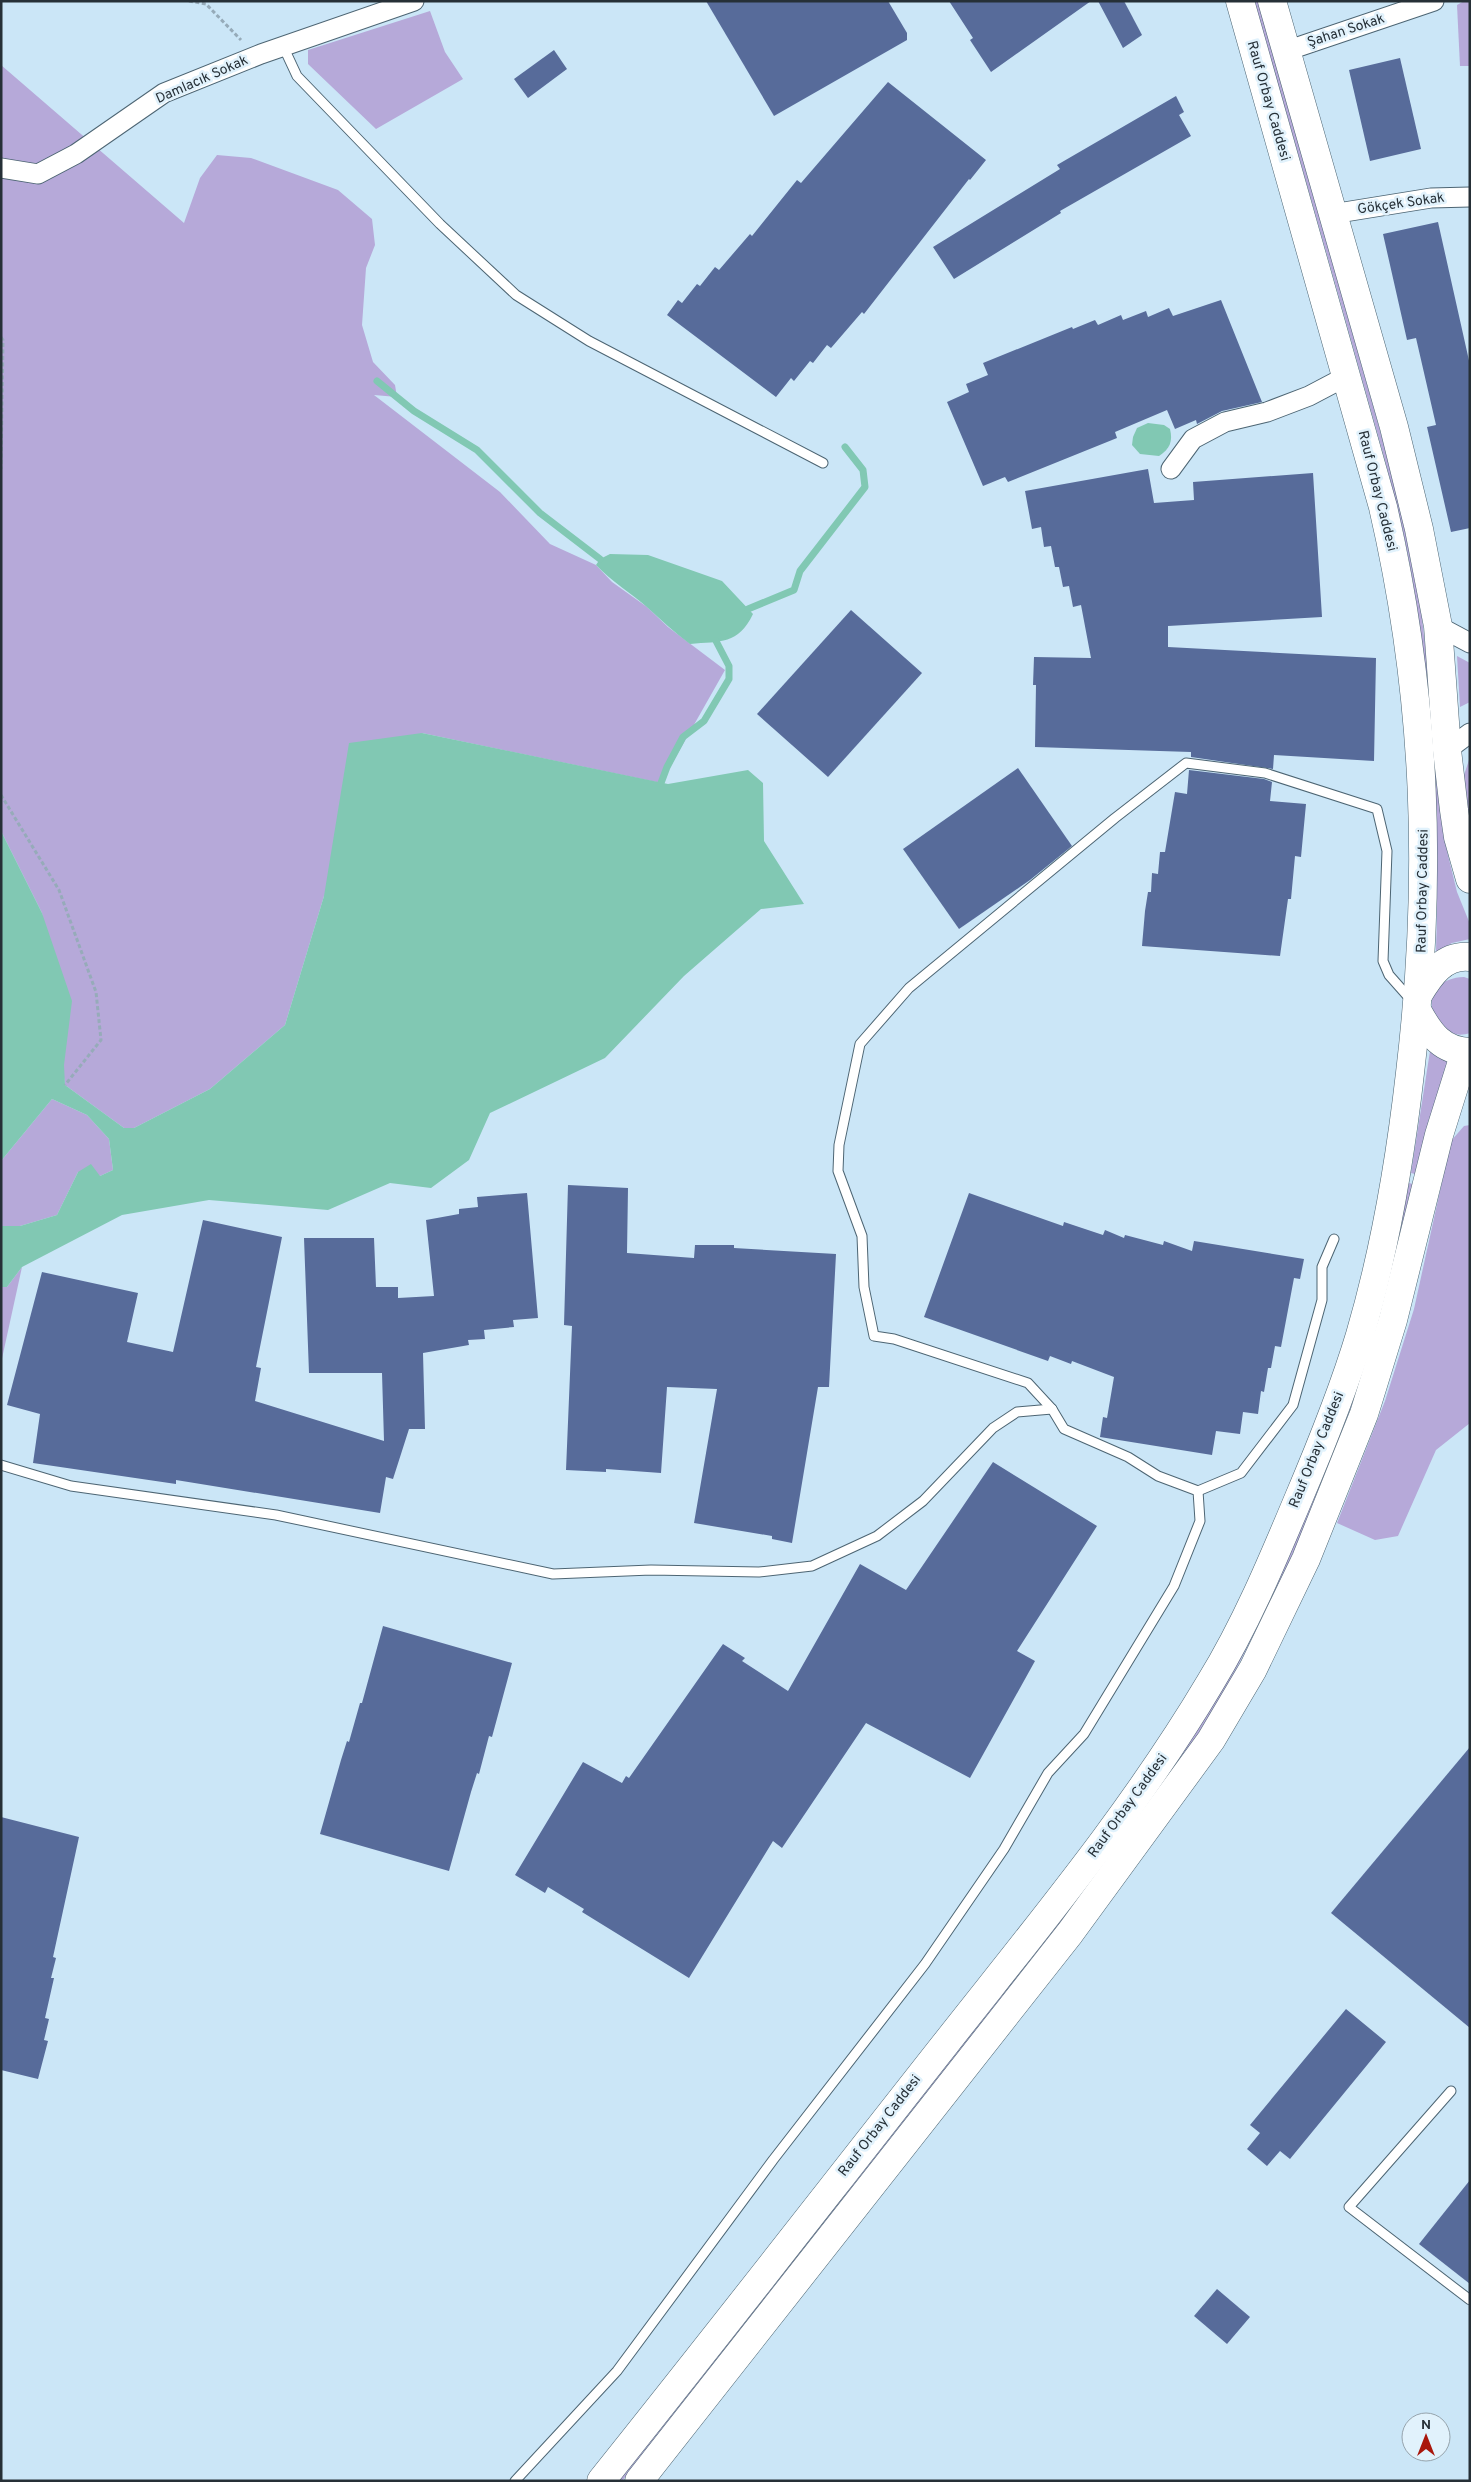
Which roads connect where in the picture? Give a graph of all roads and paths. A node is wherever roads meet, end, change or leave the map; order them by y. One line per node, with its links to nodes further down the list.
1 (189, 1): 9 (path)
2 (414, 1): 7 (street, Damlacık Sokak)
3 (1240, 1): 14 (main road, Rauf Orbay Caddesi)
4 (1272, 1): 8 (main road)
5 (1434, 1): 6 (street, Şahan Sokak)
6 (1409, 6): 8 (street, Şahan Sokak)
7 (283, 46): 9 (street, Damlacık Sokak); 15 (lane)
8 (1286, 50): 12 (main road)
9 (256, 55): 10 (street, Damlacık Sokak)
10 (1, 168)
11 (1470, 197): 12 (street, Gökçek Sokak)
12 (1332, 214): 18 (main road)
13 (1, 337): 16 (path)
14 (1347, 376): 17 (street); 25 (main road, Rauf Orbay Caddesi)
15 (823, 463)
16 (1, 469)
17 (1172, 469)
18 (1438, 626): 19 (street); 21 (main road)
19 (1470, 643)
20 (1470, 733): 21 (street)
21 (1447, 750): 23 (main road)
22 (1, 795): 27 (path)
23 (1470, 879)
24 (1470, 957): 25 (main road, Rauf Orbay Caddesi)
25 (1418, 1004): 26 (main road, Rauf Orbay Caddesi); 31 (lane); 37 (main road, Rauf Orbay Caddesi)
26 (1467, 1052): 29 (main road, Rauf Orbay Caddesi)
27 (65, 1085)
28 (1470, 1103): 29 (main road)
29 (1444, 1119): 38 (main road, Rauf Orbay Caddesi)
30 (1334, 1239): 33 (lane)
31 (1052, 1408): 32 (lane); 33 (lane)
32 (1, 1465)
33 (1198, 1491): 36 (lane)
34 (1451, 2090): 35 (lane)
35 (1470, 2300)
36 (515, 2481)
37 (601, 2481)
38 (639, 2481)

